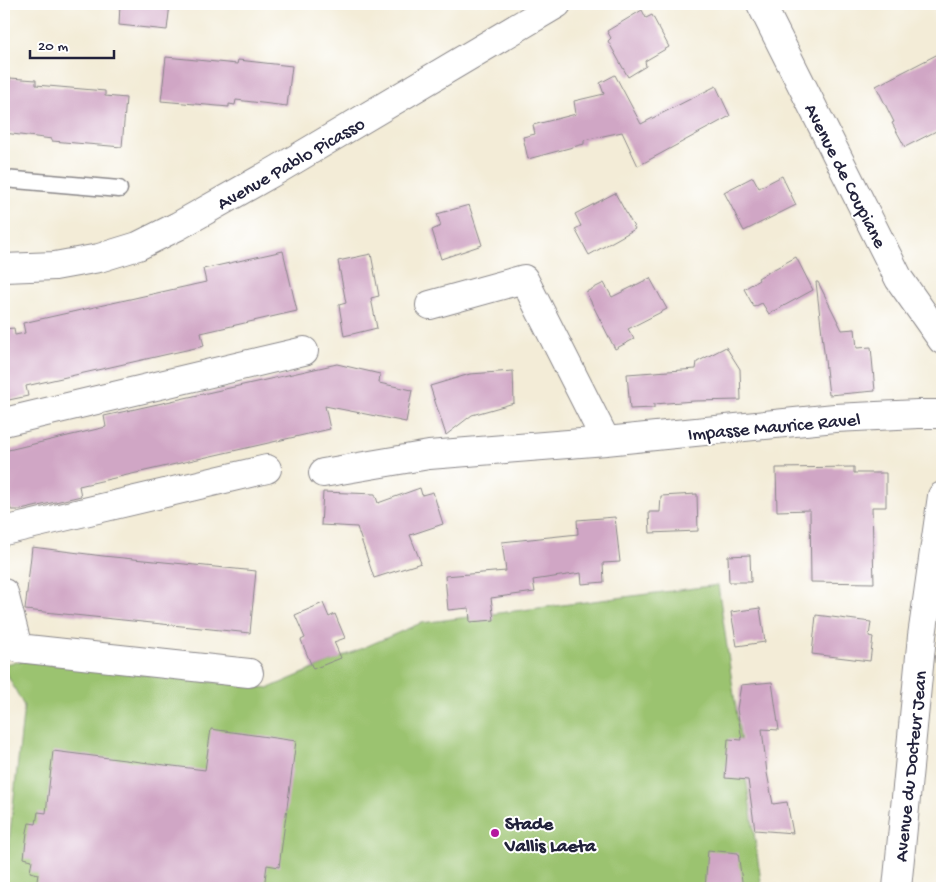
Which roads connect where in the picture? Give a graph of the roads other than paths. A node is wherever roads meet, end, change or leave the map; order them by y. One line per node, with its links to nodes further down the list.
1 (557, 4): 5 (street, Avenue Pablo Picasso)
2 (761, 4): 7 (street, Avenue de Coupiane)
3 (4, 179): 4 (lane)
4 (119, 189)
5 (4, 268)
6 (430, 305): 11 (street)
7 (942, 340)
8 (304, 351): 10 (street)
9 (942, 414): 11 (street, Impasse Maurice Ravel)
10 (4, 422)
11 (606, 441): 13 (street, Impasse Maurice Ravel)
12 (267, 469): 15 (street)
13 (323, 473)
14 (942, 496): 18 (street, Avenue du Docteur Jean)
15 (4, 531)
16 (4, 593): 17 (street)
17 (249, 673)
18 (897, 888)

